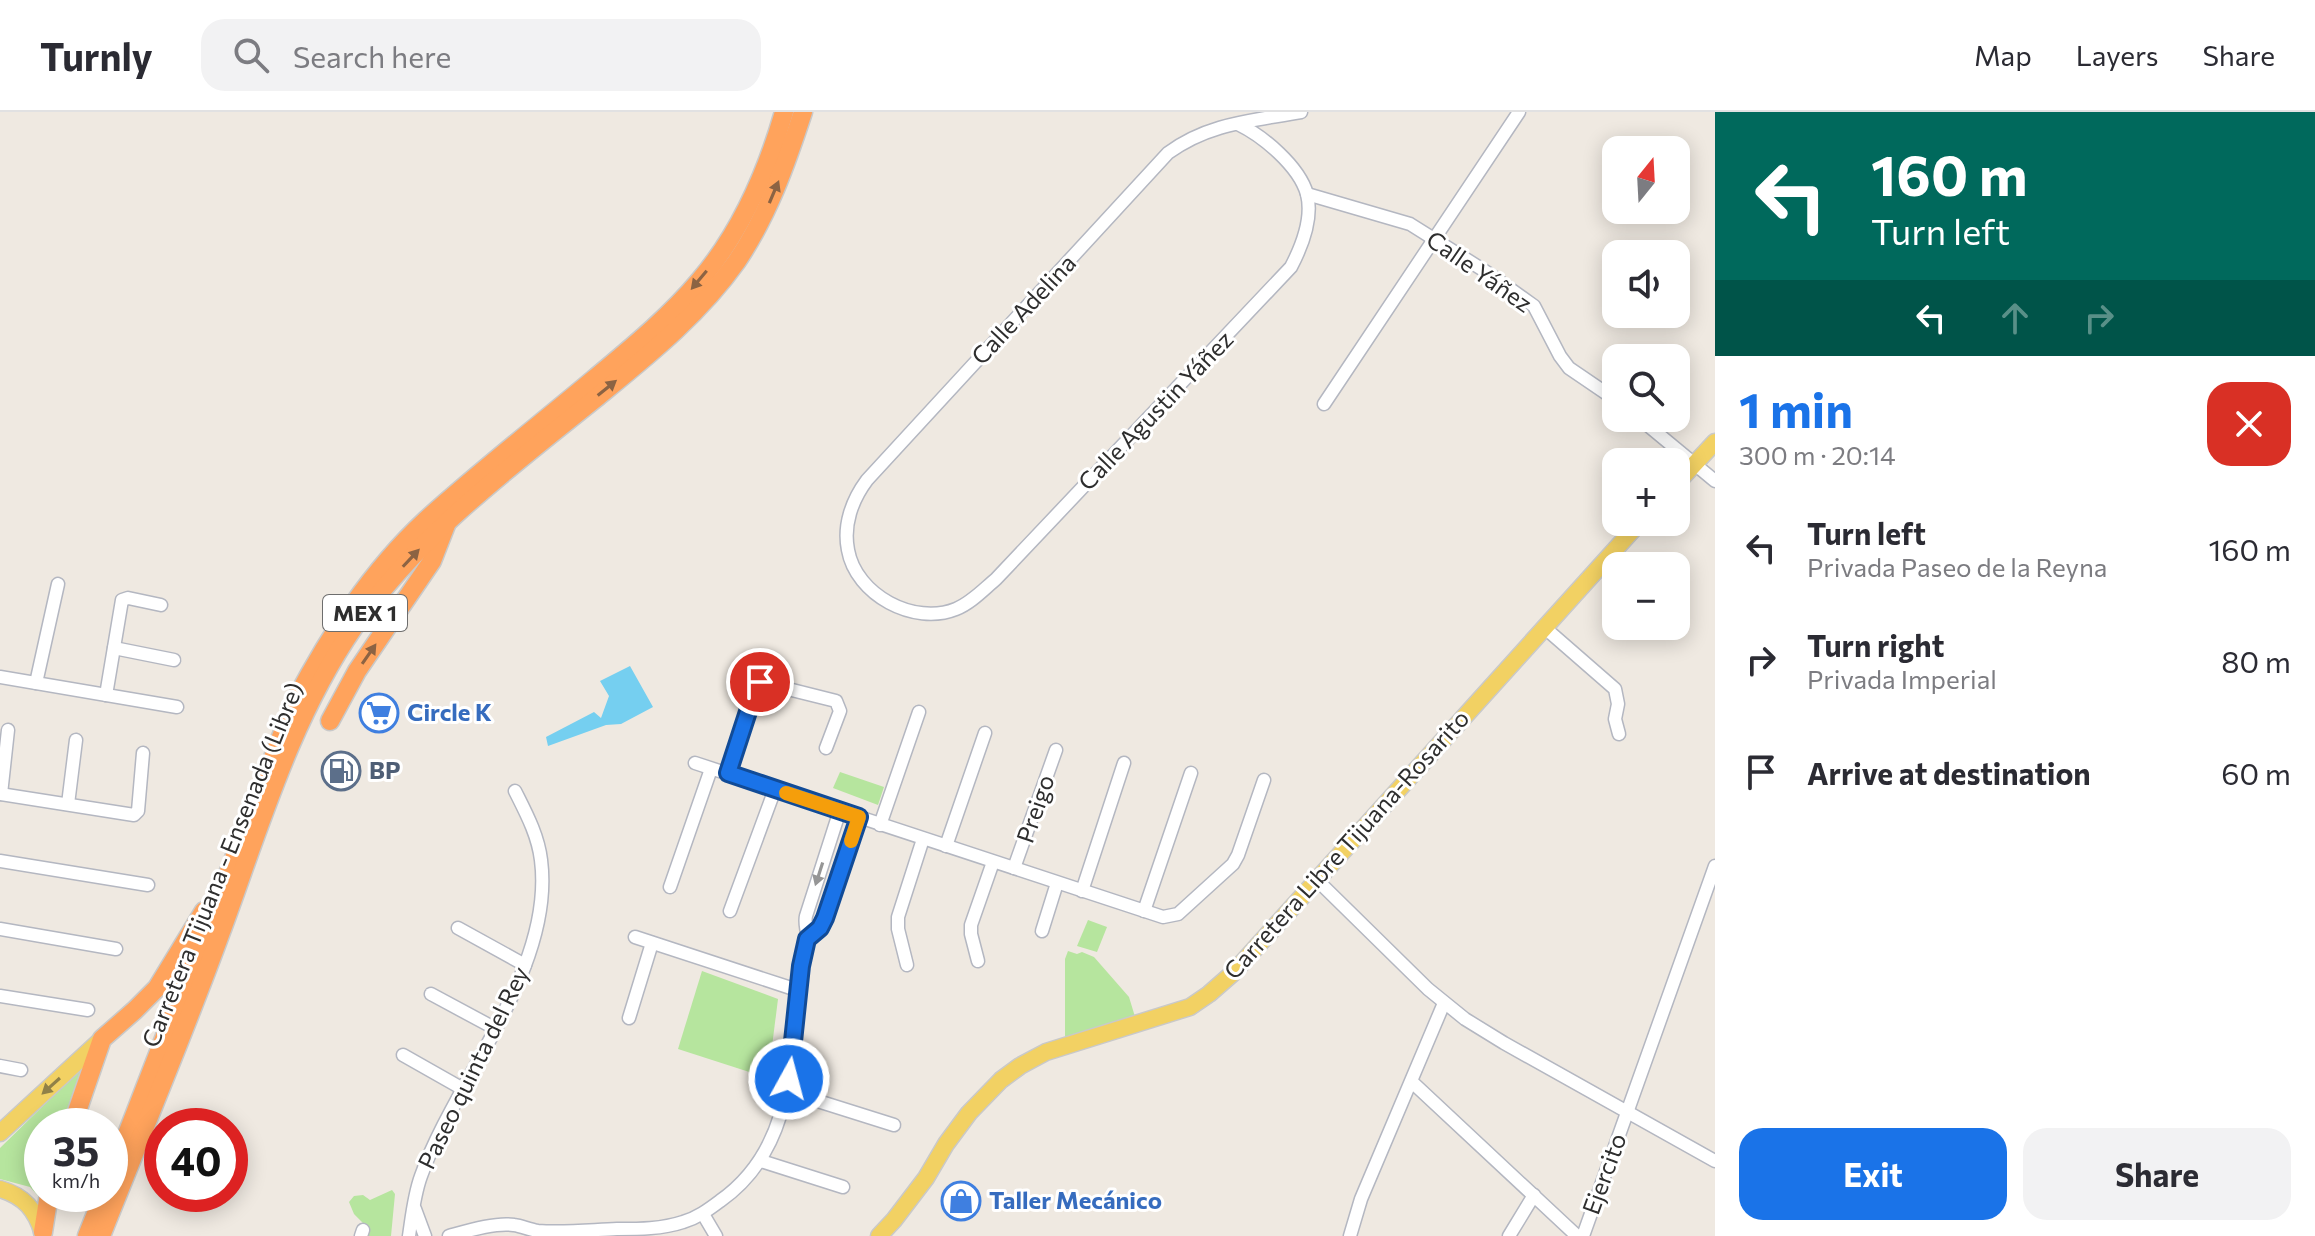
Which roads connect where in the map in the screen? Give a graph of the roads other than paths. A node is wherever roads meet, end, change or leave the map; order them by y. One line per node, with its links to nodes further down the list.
1 (784, 112): 55 (highway, Carretera Tijuana - Ensenada (Libre) / MEX 1, one-way to 55)
2 (803, 112): 15 (highway, Carretera Tijuana - Ensenada (Libre) / MEX 1, one-way to 2)
3 (1301, 112): 5 (street, Calle Adelina)
4 (1519, 112): 7 (street)
5 (1238, 124): 6 (street); 18 (street, Calle Adelina)
6 (1307, 194): 7 (street, Calle Yáñez); 18 (street, Calle Agustin Yáñez)
7 (1434, 237): 8 (street, Calle Yáñez); 9 (street)
8 (1602, 390)
9 (1324, 404)
10 (1656, 432): 12 (street)
11 (1715, 442): 12 (main road)
12 (1696, 464): 13 (main road); 14 (street)
13 (1690, 470)
14 (1715, 481)
15 (448, 521): 28 (highway, one-way to 15); 106 (highway, Carretera Tijuana - Ensenada (Libre) / MEX 1, one-way to 15)
16 (1627, 536): 20 (main road, Carretera Libre Tijuana-Rosarito)
17 (58, 584): 24 (street)
18 (871, 590)
19 (161, 605): 21 (street)
20 (1545, 628): 31 (street); 56 (main road, Carretera Libre Tijuana-Rosarito)
21 (114, 648): 22 (street); 25 (street)
22 (174, 660)
23 (0, 677): 24 (street)
24 (36, 683): 25 (street)
25 (106, 695): 26 (street)
26 (177, 707)
27 (919, 712): 48 (street)
28 (330, 721)
29 (8, 730): 44 (street)
30 (985, 733): 50 (street)
31 (1619, 734)
32 (76, 740): 45 (street)
33 (826, 748): 39 (street)
34 (1056, 750): 54 (street, Preigo)
35 (143, 753): 45 (street)
36 (695, 763): 38 (street)
37 (1124, 763): 60 (street)
38 (711, 769): 39 (street); 59 (street)
39 (728, 773): 42 (street)
40 (1191, 773): 62 (street)
41 (1264, 780): 62 (street)
42 (775, 789): 46 (street); 61 (street)
43 (515, 791): 71 (street, Paseo quinta del Rey)
44 (0, 794): 45 (street)
45 (68, 804)
46 (840, 810): 47 (street); 67 (street, one-way to 67)
47 (859, 817): 48 (street); 67 (street)
48 (880, 825): 49 (street)
49 (923, 839): 50 (street); 72 (street)
50 (946, 846): 52 (street)
51 (0, 861): 58 (street)
52 (993, 862): 54 (street); 70 (street)
53 (1715, 866): 88 (street, Ejercito)
54 (1014, 868): 57 (street)
55 (226, 875): 80 (highway); 90 (highway, Carretera Tijuana - Ensenada (Libre) / MEX 1)
56 (1318, 881): 76 (street); 112 (main road, Carretera Libre Tijuana-Rosarito)
57 (1057, 883): 60 (street); 65 (street)
58 (148, 885)
59 (670, 887)
60 (1082, 891): 62 (street)
61 (730, 911)
62 (1144, 911)
63 (458, 928): 71 (street)
64 (0, 929): 69 (street)
65 (1042, 931)
66 (635, 937): 68 (street)
67 (807, 939): 73 (street)
68 (652, 943): 73 (street); 78 (street)
69 (116, 949)
70 (978, 961)
71 (525, 965): 79 (street, Paseo quinta del Rey)
72 (907, 965)
73 (797, 990): 86 (street)
74 (431, 994): 79 (street)
75 (0, 996): 77 (street)
76 (1444, 1003): 84 (street); 88 (street)
77 (88, 1010)
78 (629, 1018)
79 (496, 1029): 85 (street, Paseo quinta del Rey)
80 (102, 1039): 87 (highway); 91 (main road, one-way to 91)
81 (403, 1055): 85 (street)
82 (0, 1066): 83 (street)
83 (21, 1070)
84 (1412, 1082): 96 (street); 113 (street)
85 (463, 1089): 97 (street, Paseo quinta del Rey)
86 (786, 1091): 89 (street); 92 (street)
87 (78, 1108)
88 (1627, 1112): 93 (street); 116 (street, Ejercito)
89 (894, 1125)
90 (128, 1132)
91 (0, 1133)
92 (761, 1161): 94 (street); 100 (street)
93 (1715, 1161)
94 (843, 1187)
95 (0, 1189): 104 (main road)
96 (1534, 1195): 114 (street); 115 (street)
97 (414, 1206): 107 (street, Paseo quinta del Rey); 108 (street)
98 (46, 1212): 104 (highway)
99 (97, 1212): 105 (highway)
100 (703, 1214): 102 (street); 111 (street)
101 (536, 1231): 103 (street); 109 (street); 110 (street)
102 (642, 1232): 103 (street)
103 (570, 1233)
104 (43, 1234)
105 (87, 1236)
106 (101, 1236)
107 (409, 1236)
108 (425, 1236)
109 (449, 1236)
110 (523, 1236)
111 (716, 1236)
112 (879, 1236)
113 (1350, 1236)
114 (1509, 1236)
115 (1577, 1236)
116 (1583, 1236)

